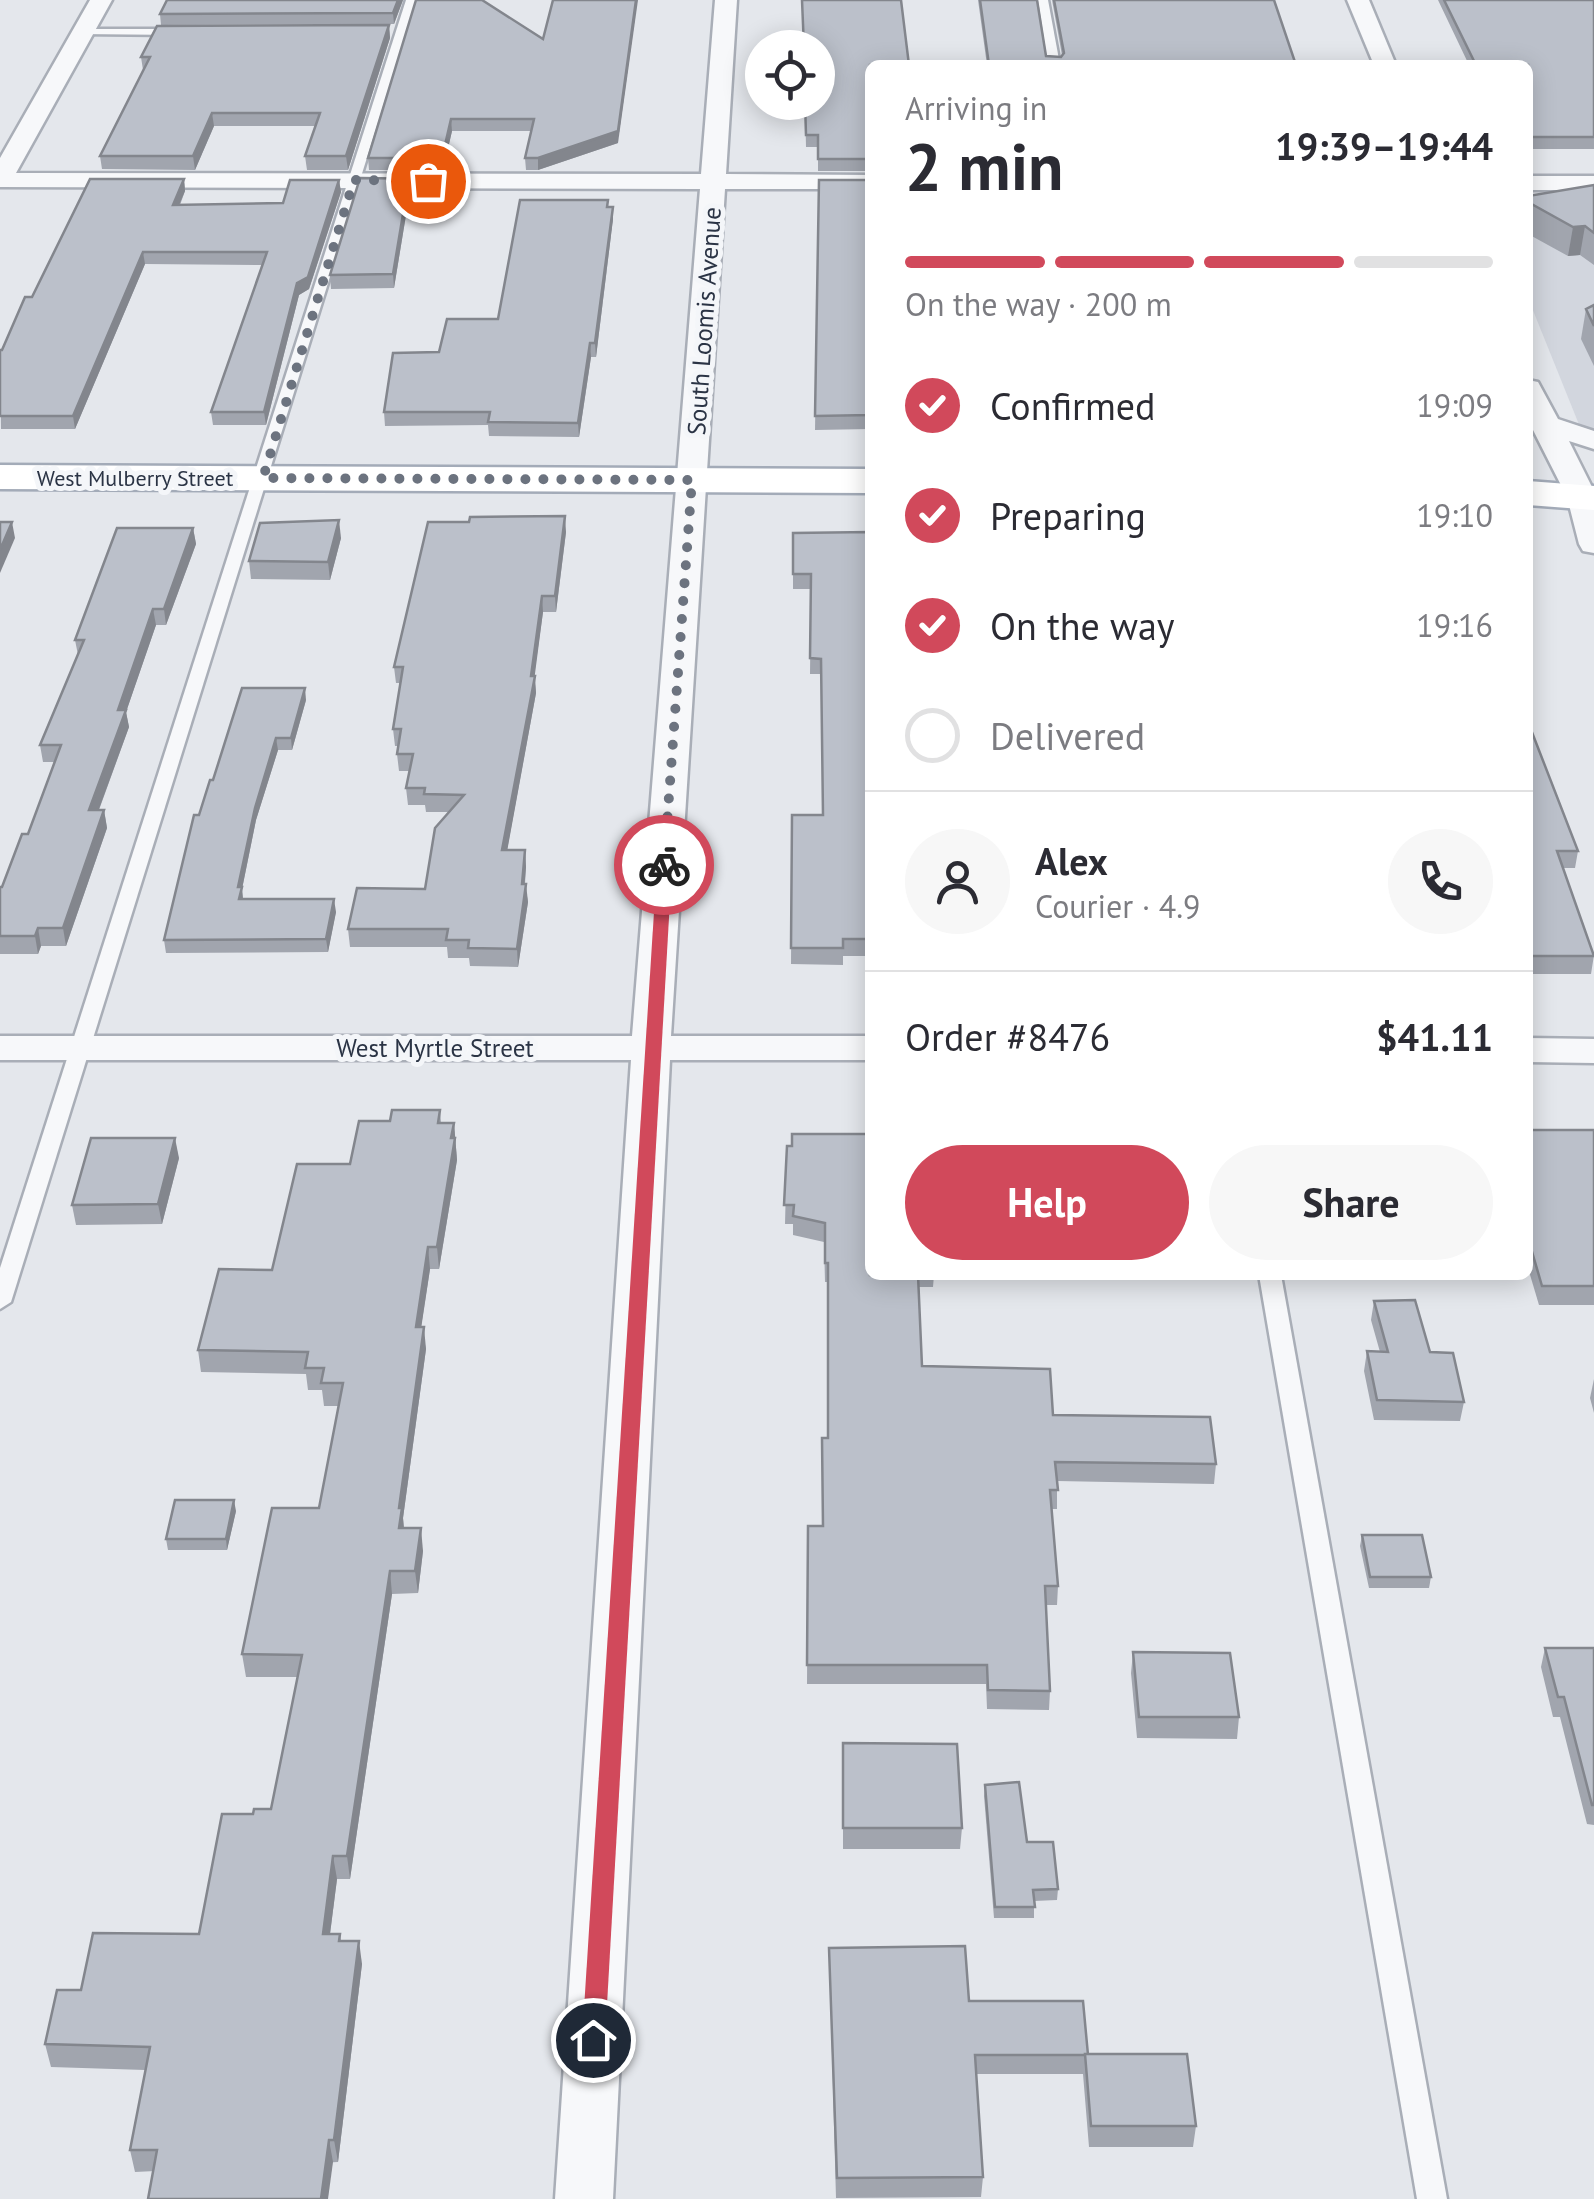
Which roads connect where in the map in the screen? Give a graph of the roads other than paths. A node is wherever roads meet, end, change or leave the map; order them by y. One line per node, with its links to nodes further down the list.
1 (100, 0): 8 (street)
2 (411, 0): 7 (lane)
3 (726, 0): 14 (street, South Loomis Avenue)
4 (1043, 0): 10 (lane)
5 (1358, 0): 11 (street)
6 (383, 31): 7 (lane)
7 (402, 31): 13 (lane)
8 (82, 32): 9 (lane); 12 (street)
9 (191, 32)
10 (1053, 60)
11 (1383, 60)
12 (0, 180): 13 (street)
13 (354, 180): 14 (street); 22 (lane)
14 (714, 181): 15 (street); 23 (street, South Loomis Avenue)
15 (865, 182)
16 (1533, 183): 17 (street)
17 (1594, 184)
18 (1533, 399): 19 (street)
19 (1544, 424): 20 (street); 26 (street)
20 (1594, 440)
21 (0, 477): 22 (main road, West Mulberry Street)
22 (263, 478): 23 (main road, West Mulberry Street); 30 (lane)
23 (692, 480): 24 (main road, West Mulberry Street); 28 (street, South Loomis Avenue)
24 (865, 480)
25 (1533, 493): 26 (main road)
26 (1590, 496): 27 (street)
27 (1594, 544)
28 (651, 1047): 30 (street, West Myrtle Street); 31 (street, West Myrtle Street); 36 (street, South Loomis Avenue)
29 (0, 1048): 30 (street, West Myrtle Street)
30 (80, 1048): 35 (lane)
31 (865, 1048)
32 (1533, 1050): 33 (street)
33 (1594, 1050)
34 (1271, 1280): 37 (lane)
35 (0, 1302)
36 (584, 2199)
37 (1432, 2199)

